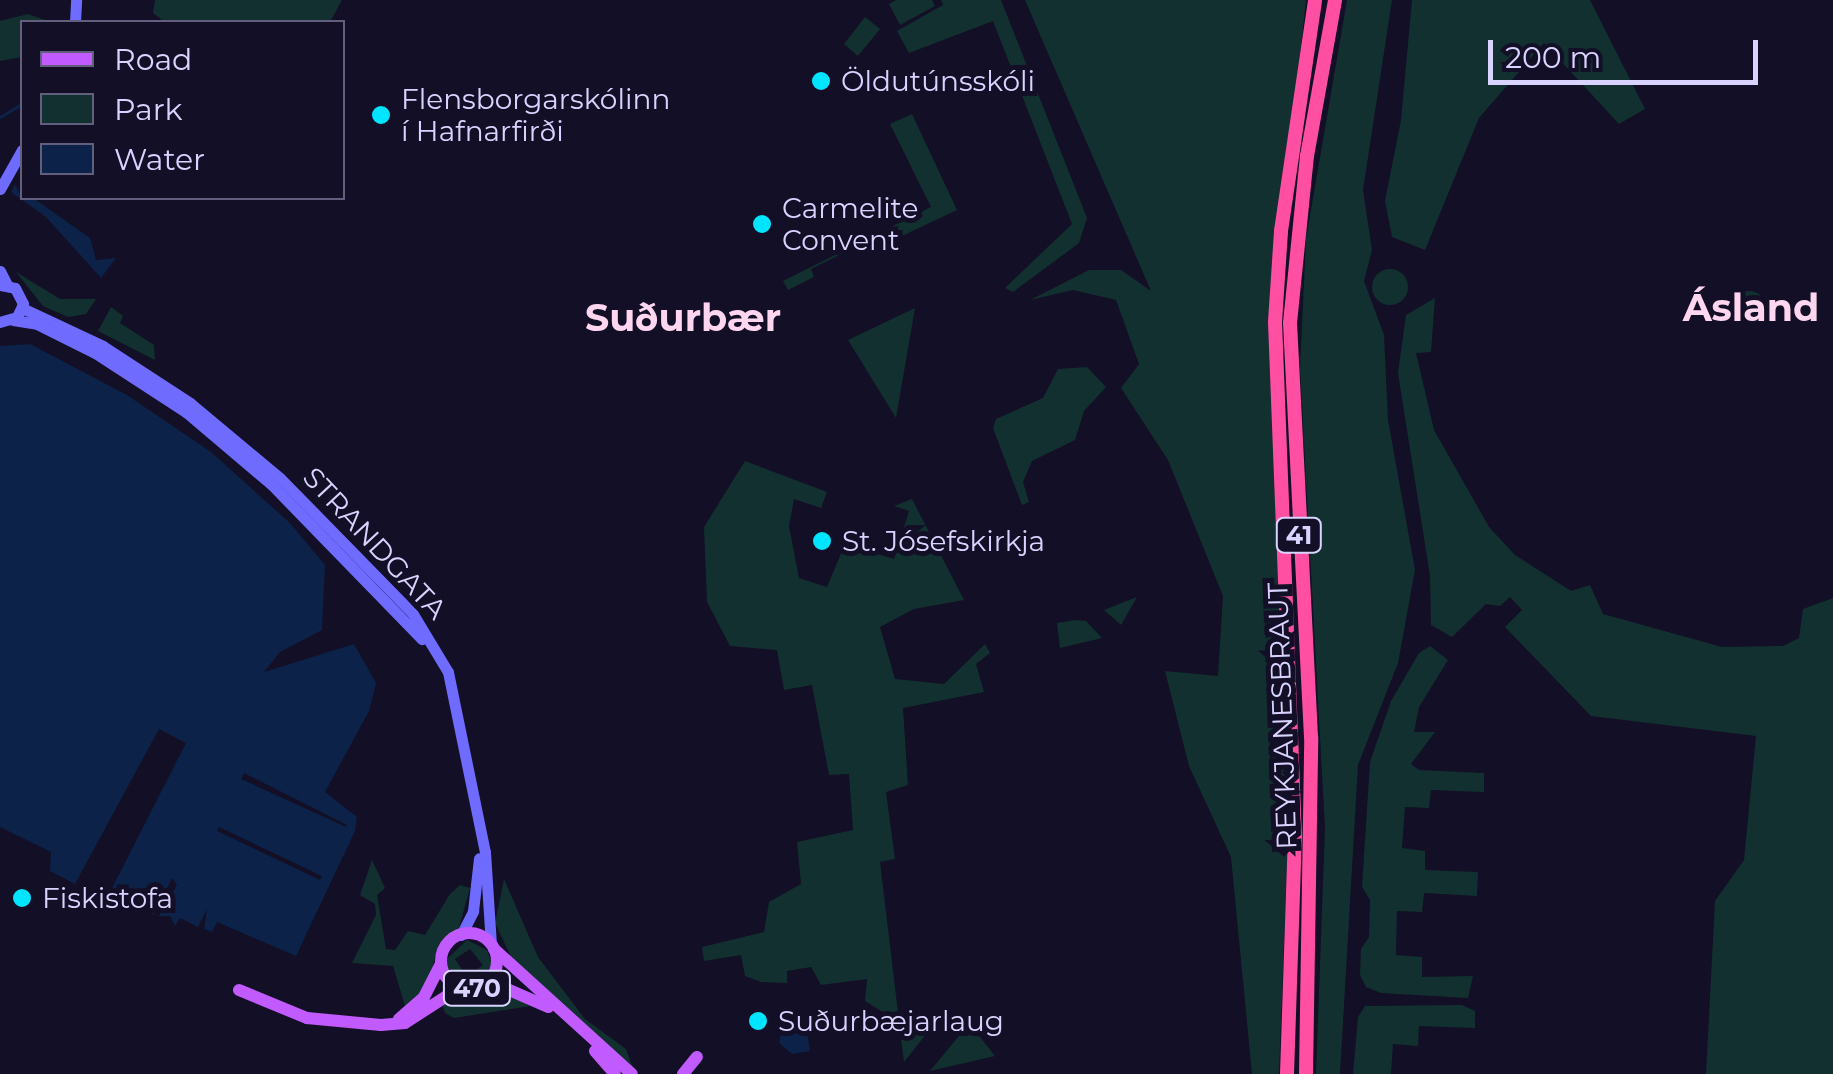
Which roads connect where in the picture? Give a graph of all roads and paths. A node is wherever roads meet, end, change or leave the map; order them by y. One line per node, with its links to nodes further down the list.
1 (1315, 0): 24 (highway, REYKJANESBRAUT / 41)
2 (1335, 0): 25 (highway, REYKJANESBRAUT / 41)
3 (20, 154): 4 (main road)
4 (0, 189)
5 (0, 271): 6 (main road)
6 (4, 285): 7 (main road)
7 (22, 308): 8 (main road); 10 (main road, STRANDGATA)
8 (6, 321): 9 (main road, STRANDGATA)
9 (56, 333): 10 (main road); 11 (main road, STRANDGATA)
10 (81, 334): 12 (main road, STRANDGATA)
11 (461, 935): 12 (main road, 470); 13 (main road, 470)
12 (492, 947): 14 (main road, 470); 17 (main road, 470)
13 (441, 963): 15 (main road, 470); 18 (main road, 470)
14 (480, 987): 15 (main road, 470); 17 (main road, 470)
15 (459, 988): 18 (main road, 470)
16 (239, 990): 18 (main road)
17 (567, 1019): 19 (main road, 470)
18 (394, 1024)
19 (588, 1040): 21 (main road, 470); 22 (main road, 470)
20 (697, 1057): 23 (main road)
21 (615, 1074)
22 (632, 1074)
23 (683, 1074)
24 (1287, 1074)
25 (1306, 1074)

